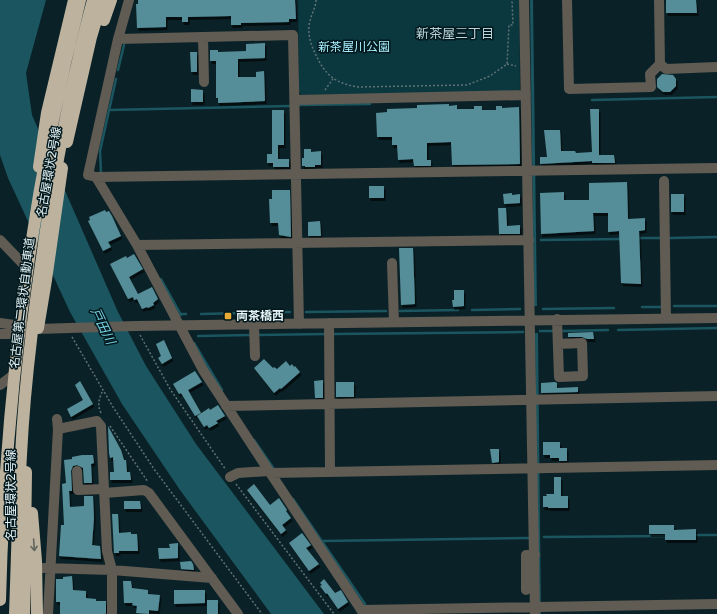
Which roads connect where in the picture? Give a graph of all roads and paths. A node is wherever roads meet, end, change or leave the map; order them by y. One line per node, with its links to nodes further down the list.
1 (65, 0): 19 (highway)
2 (74, 0): 19 (highway, 名古屋環状2号線)
3 (80, 0): 75 (highway, 名古屋第二環状自動車道, bridge)
4 (93, 0): 80 (highway, 名古屋第二環状自動車道, bridge)
5 (102, 0): 21 (highway, 名古屋環状2号線)
6 (111, 0): 21 (highway)
7 (129, 0): 14 (street)
8 (316, 0): 17 (path)
9 (512, 0): 17 (path)
10 (524, 0): 20 (street)
11 (567, 0): 15 (street)
12 (659, 0): 15 (street)
13 (203, 37): 14 (street); 18 (street); 23 (street)
14 (118, 39): 27 (street)
15 (660, 64): 16 (street)
16 (717, 67)
17 (333, 79): 22 (path)
18 (204, 82)
19 (51, 95): 34 (highway, 名古屋環状2号線)
20 (526, 95): 22 (street); 25 (street)
21 (78, 97): 47 (highway, 名古屋環状2号線)
22 (325, 99): 23 (street)
23 (295, 100): 26 (street)
24 (717, 168): 25 (street)
25 (532, 171): 26 (street); 30 (street)
26 (296, 174): 27 (street); 31 (street)
27 (96, 177): 32 (street)
28 (664, 181): 35 (street)
29 (0, 240): 34 (street)
30 (529, 240): 31 (street); 37 (street)
31 (297, 243): 32 (street); 43 (street)
32 (137, 245): 44 (street)
33 (392, 263): 39 (street)
34 (24, 265): 46 (highway, 名古屋環状2号線)
35 (666, 318): 36 (street); 38 (street)
36 (717, 318)
37 (530, 320): 38 (street); 39 (street); 55 (street)
38 (557, 320): 49 (street)
39 (394, 322): 41 (street)
40 (0, 323): 46 (street)
41 (329, 323): 43 (street); 56 (street)
42 (254, 324): 43 (street); 44 (street); 50 (street)
43 (298, 324)
44 (179, 325): 45 (street); 57 (street)
45 (70, 328): 47 (street); 53 (path)
46 (16, 329): 47 (street); 48 (street); 51 (highway, 名古屋環状2号線)
47 (38, 329): 60 (highway, 名古屋環状2号線)
48 (0, 334)
49 (558, 344)
50 (255, 356)
51 (12, 376): 52 (street); 67 (highway, 名古屋環状2号線)
52 (0, 385)
53 (103, 390): 58 (path); 86 (path)
54 (717, 396): 55 (street)
55 (536, 399): 56 (street); 62 (street)
56 (330, 404): 57 (street); 65 (street)
57 (226, 406): 64 (street)
58 (103, 415)
59 (107, 422): 69 (path)
60 (26, 464): 81 (highway, 名古屋環状2号線); 82 (highway, one-way to 82)
61 (717, 465): 62 (street)
62 (537, 468): 65 (street); 70 (street)
63 (77, 471): 68 (street)
64 (269, 472): 65 (street); 66 (street); 79 (street)
65 (330, 472)
66 (230, 477)
67 (0, 486)
68 (104, 491): 69 (street); 71 (street); 72 (street)
69 (149, 493): 73 (street)
70 (534, 555): 74 (street); 77 (street)
71 (46, 568): 72 (street); 83 (street)
72 (112, 570): 73 (street); 84 (street)
73 (212, 578): 85 (street)
74 (526, 590)
75 (0, 600)
76 (717, 604): 78 (street)
77 (538, 609): 78 (street); 79 (street)
78 (590, 610)
79 (363, 612)
80 (15, 614)
81 (24, 614)
82 (38, 614)
83 (48, 614)
84 (112, 614)
85 (238, 614)
86 (262, 614)

